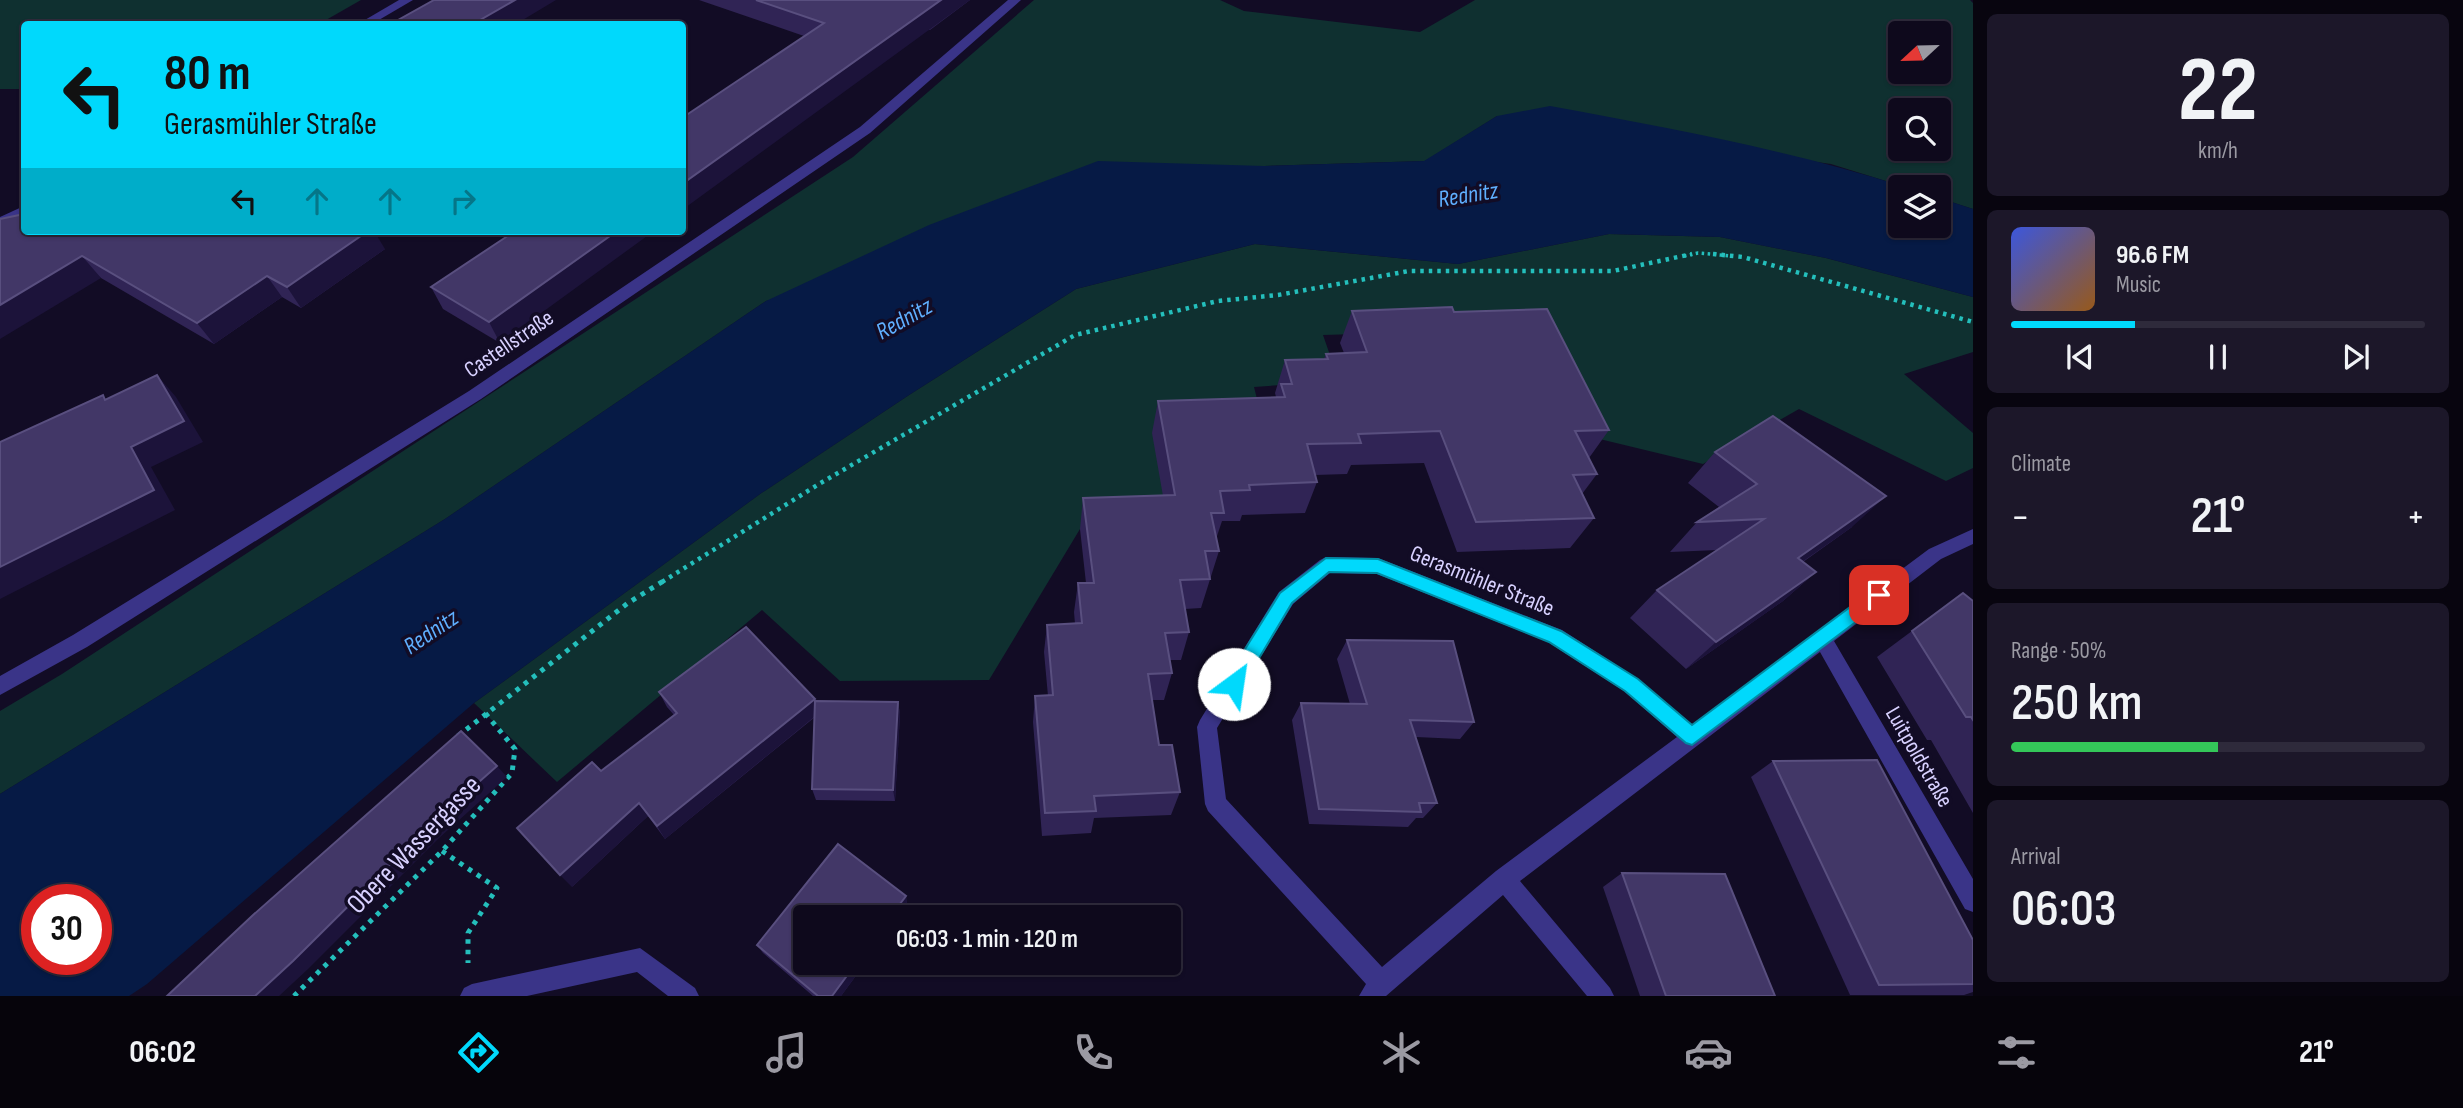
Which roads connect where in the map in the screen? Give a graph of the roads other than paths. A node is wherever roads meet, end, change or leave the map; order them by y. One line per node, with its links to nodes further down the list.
1 (407, 0): 3 (street)
2 (1015, 0): 8 (street, Castellstraße)
3 (369, 21)
4 (21, 212): 5 (street)
5 (2, 222)
6 (1973, 536): 7 (street, Gerasmühler Straße)
7 (1822, 637): 9 (street, Gerasmühler Straße); 11 (street, Luitpoldstraße)
8 (0, 686)
9 (1692, 737): 10 (street, Gerasmühler Straße); 12 (street, Gerasmühler Straße)
10 (1504, 879): 12 (street, Gerasmühler Straße); 15 (street)
11 (1973, 901)
12 (1376, 990)
13 (472, 996): 14 (street)
14 (687, 996)
15 (1602, 996)

